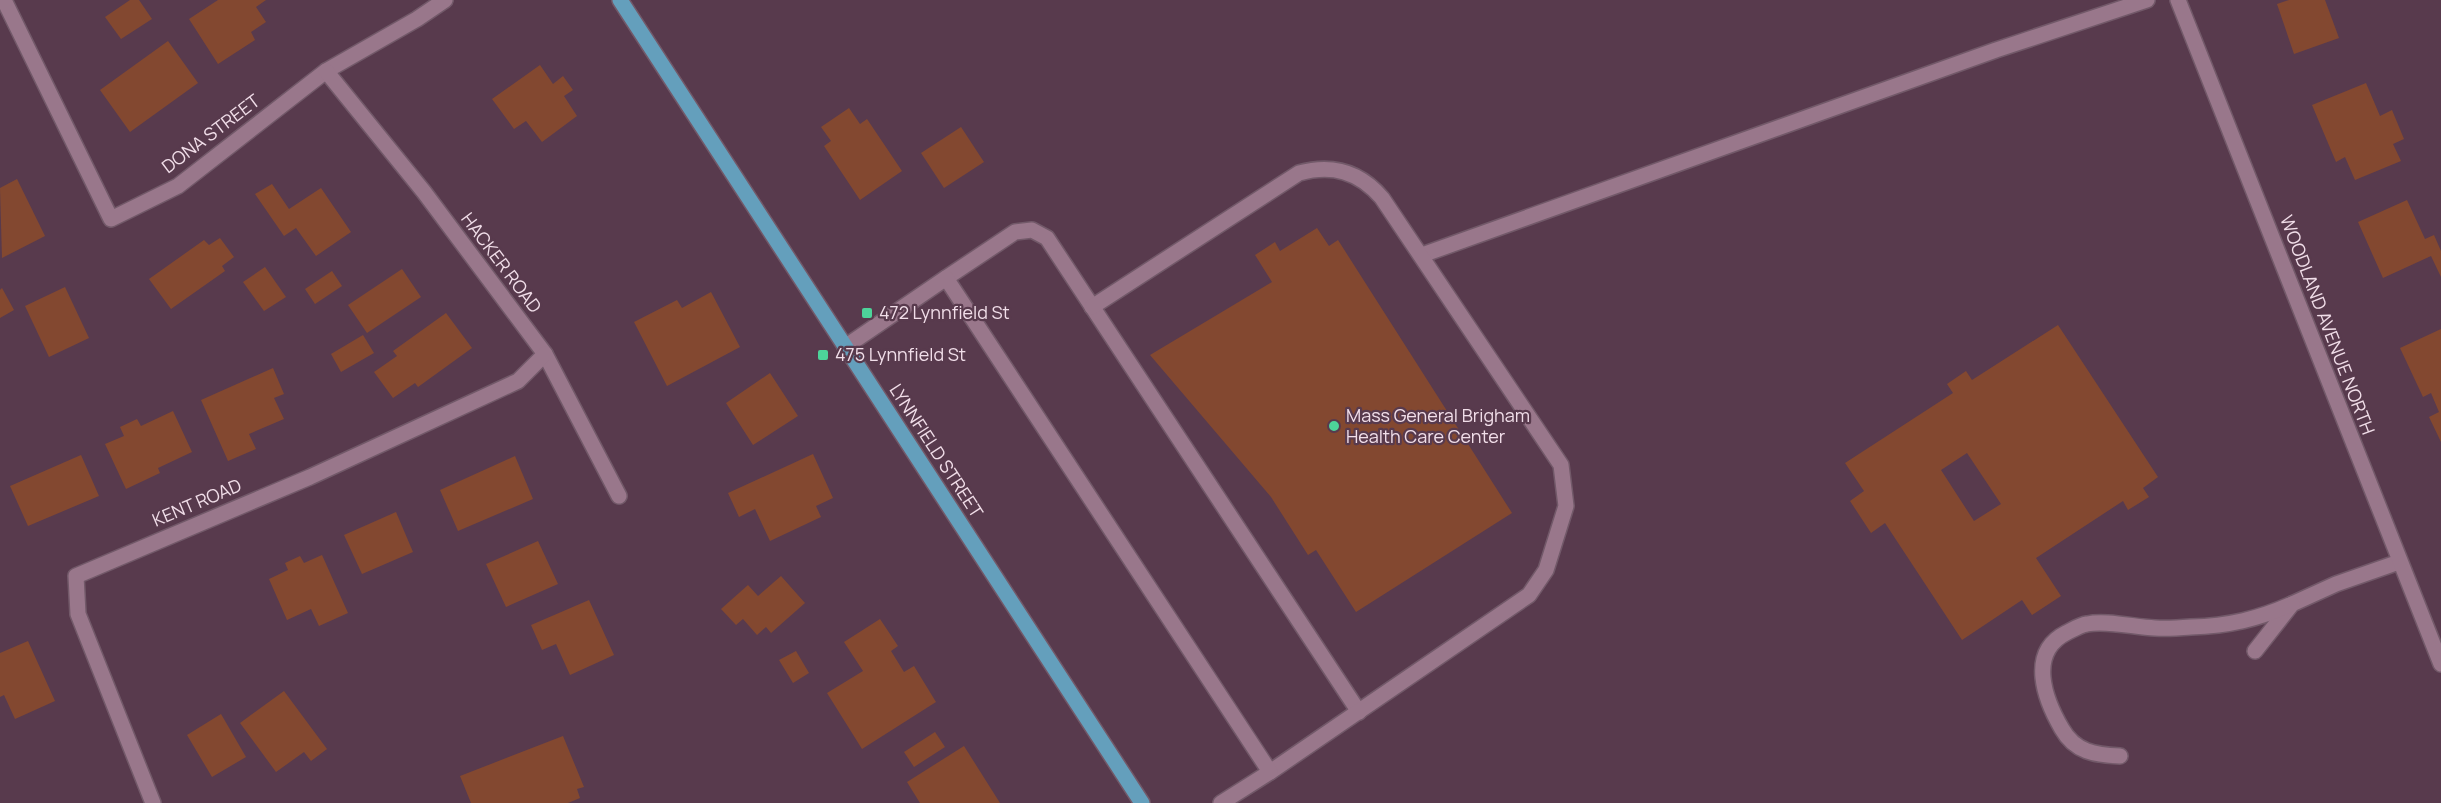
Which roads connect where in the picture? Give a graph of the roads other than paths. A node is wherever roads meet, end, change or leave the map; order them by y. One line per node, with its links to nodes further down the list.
1 (4, 0): 6 (street, DONA STREET)
2 (445, 0): 6 (street, DONA STREET)
3 (620, 0): 10 (main road, LYNNFIELD STREET)
4 (2146, 0): 7 (street)
5 (2178, 0): 13 (street, WOODLAND AVENUE NORTH)
6 (326, 70): 11 (street, HACKER ROAD)
7 (1422, 255): 9 (street); 17 (street)
8 (946, 278): 9 (street); 10 (street); 19 (street)
9 (1092, 306): 17 (street)
10 (845, 347): 21 (main road, LYNNFIELD STREET)
11 (545, 354): 12 (street, HACKER ROAD); 20 (street, KENT ROAD)
12 (619, 496)
13 (2399, 562): 14 (street); 16 (street, WOODLAND AVENUE NORTH)
14 (2292, 604): 15 (street); 18 (street)
15 (2255, 651)
16 (2441, 663)
17 (1359, 712): 19 (street)
18 (2120, 756)
19 (1270, 772): 22 (street)
20 (153, 803)
21 (1142, 803)
22 (1221, 803)

